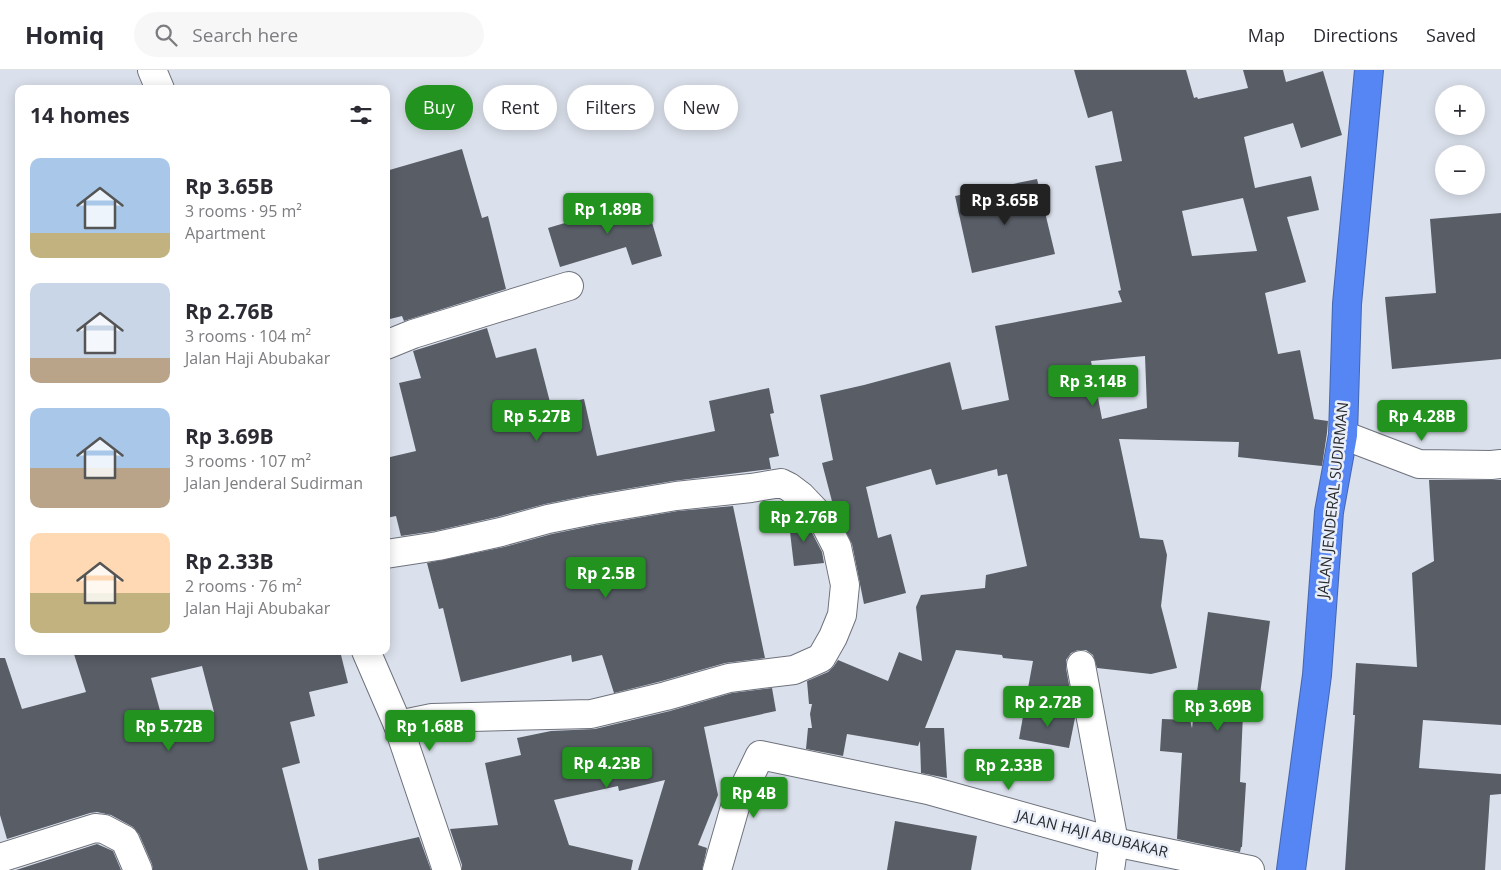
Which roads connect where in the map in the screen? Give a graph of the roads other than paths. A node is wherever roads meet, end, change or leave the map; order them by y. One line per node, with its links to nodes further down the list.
1 (152, 70): 3 (street)
2 (1369, 70): 6 (highway, JALAN JENDERAL SUDIRMAN)
3 (158, 85)
4 (569, 286): 5 (street)
5 (390, 343)
6 (1343, 435): 7 (street); 19 (highway, JALAN JENDERAL SUDIRMAN)
7 (1501, 464)
8 (390, 553): 11 (street)
9 (368, 655): 11 (street)
10 (1081, 666): 12 (street)
11 (398, 725): 15 (street)
12 (1114, 842): 16 (street, JALAN HAJI ABUBAKAR); 17 (street); 18 (street, JALAN HAJI ABUBAKAR)
13 (0, 858): 14 (street)
14 (138, 870)
15 (447, 870)
16 (717, 870)
17 (1110, 870)
18 (1250, 870)
19 (1291, 870)

